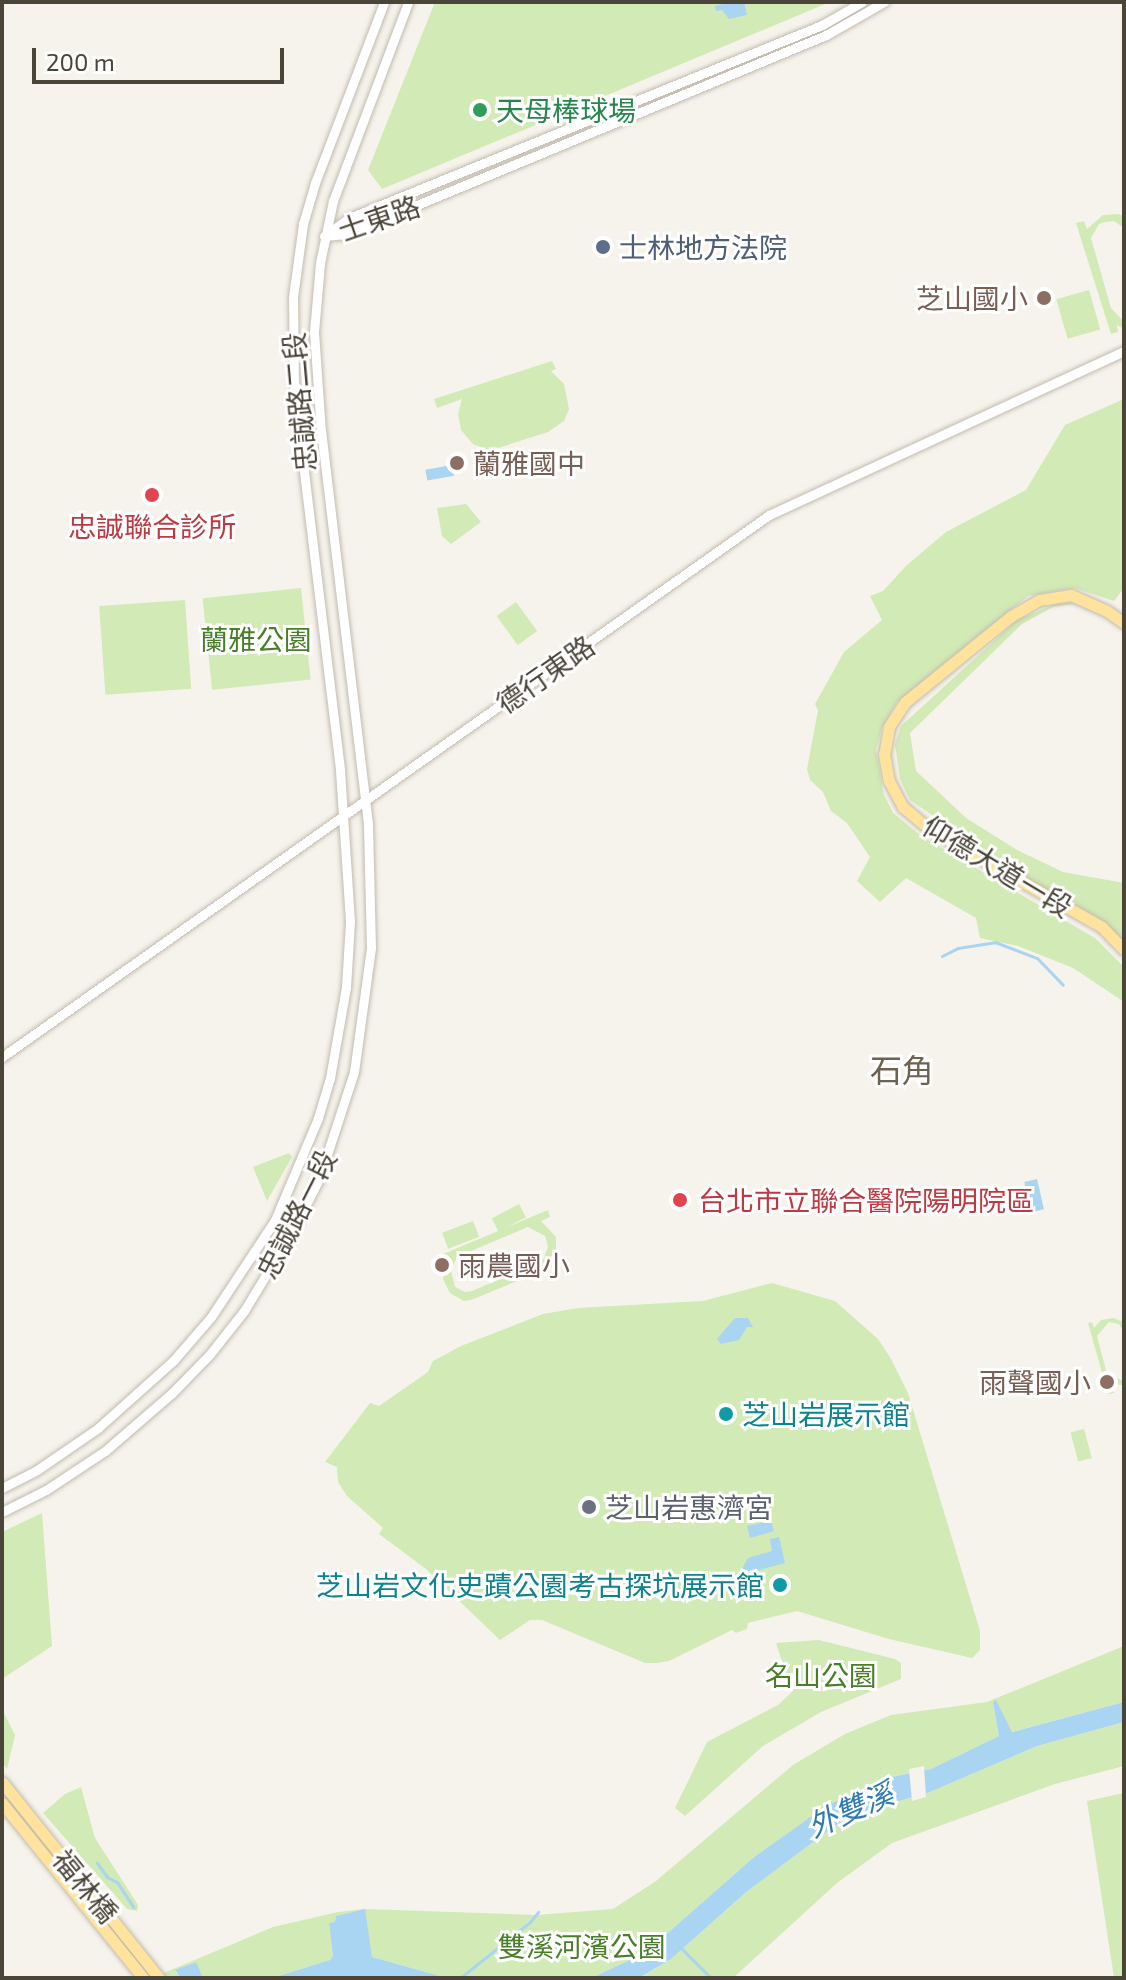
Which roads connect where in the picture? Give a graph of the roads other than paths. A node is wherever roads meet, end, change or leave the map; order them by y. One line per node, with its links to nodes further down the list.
1 (384, 2): 9 (street, 忠誠路二段)
2 (408, 2): 5 (street, 忠誠路二段)
3 (862, 2): 5 (street, 士東路)
4 (884, 2): 5 (street, 士東路)
5 (324, 236): 8 (street, 忠誠路二段)
6 (1124, 351): 8 (street, 德行東路)
7 (1124, 623): 10 (main road, 仰德大道一段)
8 (366, 800): 9 (street, 德行東路); 13 (street, 忠誠路一段)
9 (345, 815): 11 (street, 德行東路); 12 (street, 忠誠路一段)
10 (1124, 950)
11 (2, 1057)
12 (2, 1488)
13 (2, 1512)
14 (2, 1782): 17 (main road, 福林橋)
15 (2, 1803): 16 (main road, 福林橋)
16 (143, 1978)
17 (159, 1978)

